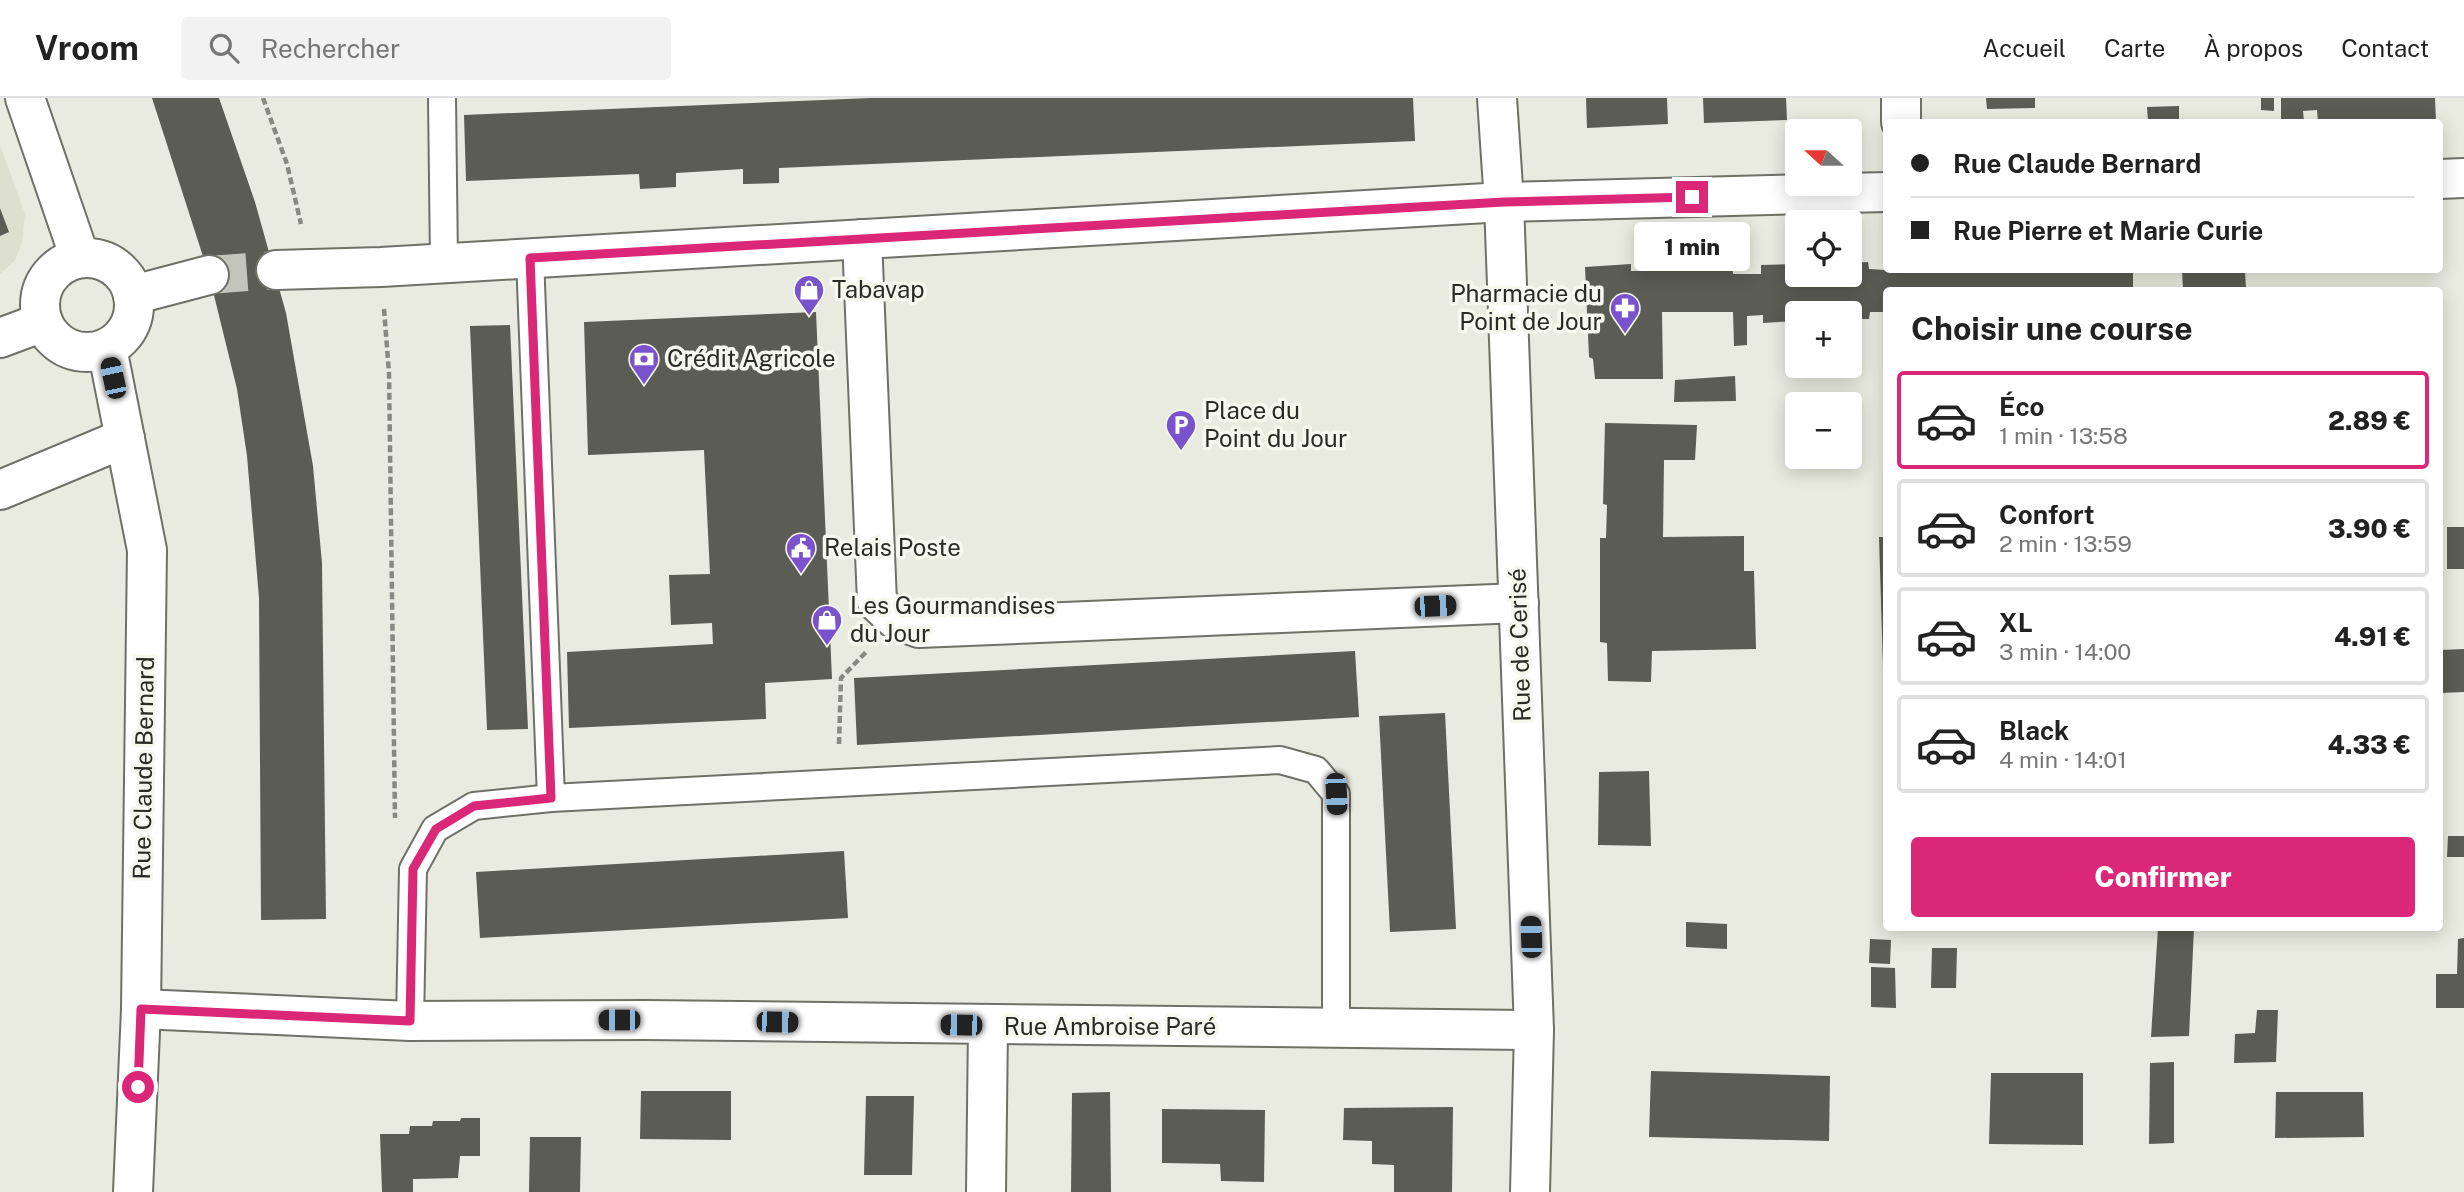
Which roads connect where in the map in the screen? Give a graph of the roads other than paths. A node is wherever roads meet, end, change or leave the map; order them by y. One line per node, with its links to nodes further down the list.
1 (25, 98): 11 (street)
2 (443, 98): 13 (lane)
3 (1497, 98): 9 (street, Rue de Cerisé)
4 (1901, 98): 5 (street)
5 (1901, 119)
6 (2464, 178): 7 (street)
7 (2443, 179)
8 (1883, 192): 9 (street)
9 (1504, 202): 10 (street); 22 (street, Rue de Cerisé)
10 (862, 239): 12 (street); 22 (street)
11 (80, 258): 16 (street); 17 (street)
12 (530, 258): 13 (street); 23 (lane)
13 (444, 262): 14 (street)
14 (294, 269)
15 (209, 275): 16 (street)
16 (133, 295): 19 (street)
17 (43, 322): 18 (street); 19 (street)
18 (0, 338)
19 (107, 348): 20 (street, Rue Claude Bernard)
20 (125, 438): 21 (street); 24 (street, Rue Claude Bernard)
21 (0, 491)
22 (1519, 603): 28 (street, Rue de Cerisé)
23 (551, 798): 25 (lane); 27 (lane)
24 (141, 1009): 25 (street, Rue Ambroise Paré); 29 (street, Rue Claude Bernard)
25 (410, 1021): 26 (street, Rue Ambroise Paré)
26 (988, 1026): 27 (street, Rue Ambroise Paré); 30 (street)
27 (1336, 1028): 28 (street, Rue Ambroise Paré)
28 (1534, 1030): 31 (street, Rue de Cerisé)
29 (133, 1192)
30 (986, 1192)
31 (1530, 1192)

